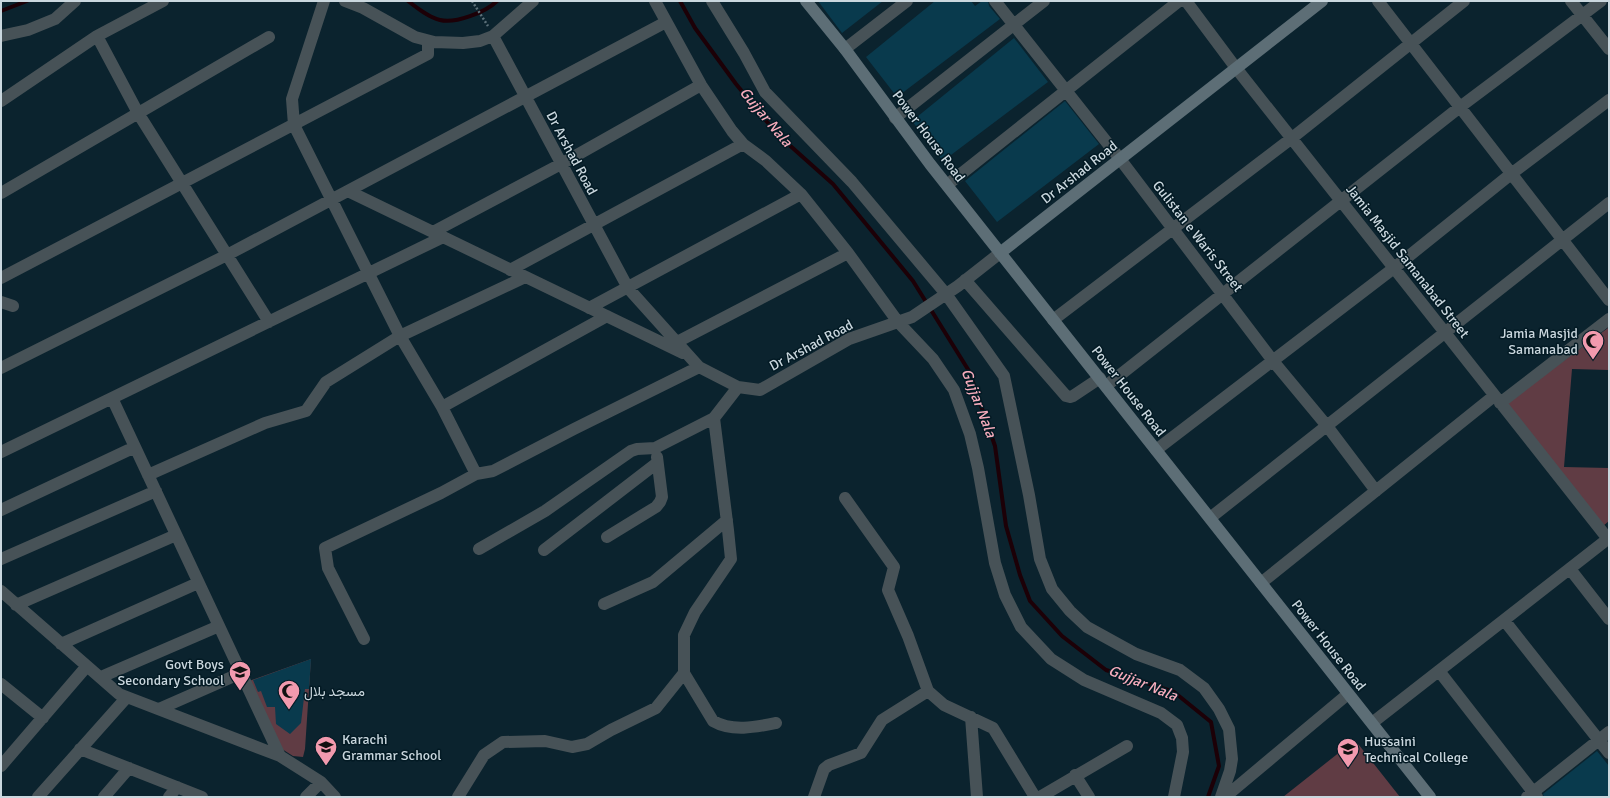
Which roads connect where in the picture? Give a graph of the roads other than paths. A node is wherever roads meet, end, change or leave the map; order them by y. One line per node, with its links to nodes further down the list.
1 (75, 1): 23 (street)
2 (163, 1): 24 (street)
3 (324, 1): 39 (street)
4 (344, 1): 26 (street)
5 (533, 1): 22 (street)
6 (655, 1): 20 (street)
7 (712, 1): 67 (street)
8 (806, 1): 28 (street, Power House Road)
9 (907, 1): 28 (street)
10 (995, 1): 21 (street, Gulistan e Waris Street)
11 (1044, 1): 21 (street)
12 (1179, 1): 32 (street)
13 (1186, 1): 30 (street, Jamia Masjid Samanabad Street)
14 (1322, 1): 30 (street, Dr Arshad Road)
15 (1378, 1): 27 (street)
16 (1464, 1): 27 (street)
17 (1571, 1): 19 (street)
18 (1601, 1): 19 (street)
19 (1583, 16): 29 (street); 36 (street)
20 (666, 22): 31 (street); 33 (street)
21 (1014, 25): 32 (street, Gulistan e Waris Street); 38 (street)
22 (490, 31): 26 (street); 33 (street, Dr Arshad Road)
23 (1, 36)
24 (97, 36): 35 (street); 37 (street)
25 (269, 37): 37 (street)
26 (428, 41): 39 (street)
27 (1411, 43): 36 (street); 40 (street)
28 (845, 49): 38 (street, Power House Road)
29 (1609, 49)
30 (1236, 68): 40 (street, Jamia Masjid Samanabad Street); 42 (street, Dr Arshad Road)
31 (701, 84): 41 (street); 43 (street)
32 (1067, 90): 42 (street, Gulistan e Waris Street); 46 (street)
33 (525, 98): 43 (street, Dr Arshad Road); 47 (street)
34 (1609, 100): 44 (street)
35 (1, 101)
36 (1460, 107): 44 (street); 51 (street)
37 (138, 113): 45 (street); 48 (street)
38 (895, 118): 46 (street, Power House Road)
39 (294, 125): 45 (street); 50 (street)
40 (1292, 138): 51 (street, Jamia Masjid Samanabad Street); 54 (street)
41 (743, 144): 49 (street); 53 (street)
42 (1120, 159): 54 (street, Gulistan e Waris Street); 58 (street, Dr Arshad Road)
43 (561, 164): 53 (street, Dr Arshad Road); 55 (street)
44 (1511, 174): 56 (street); 60 (street)
45 (182, 183): 59 (street); 64 (street)
46 (946, 185): 58 (street, Power House Road)
47 (348, 191): 50 (street); 55 (street)
48 (1, 193)
49 (801, 194): 57 (street); 66 (street)
50 (332, 200): 59 (street); 62 (street)
51 (1341, 201): 60 (street, Jamia Masjid Samanabad Street); 68 (street)
52 (1609, 202): 56 (street)
53 (594, 225): 61 (street); 66 (street, Dr Arshad Road)
54 (1172, 229): 68 (street, Gulistan e Waris Street); 75 (street)
55 (438, 235): 61 (street); 62 (street)
56 (1562, 239): 69 (street); 78 (street)
57 (848, 253): 77 (street); 80 (street)
58 (1000, 253): 65 (street, Dr Arshad Road); 75 (street, Power House Road)
59 (227, 255): 76 (street); 84 (street)
60 (1394, 268): 78 (street, Jamia Masjid Samanabad Street); 82 (street)
61 (510, 270): 63 (street)
62 (368, 273): 76 (street); 79 (street)
63 (525, 277): 72 (street); 79 (street)
64 (1, 278)
65 (965, 280): 67 (street, Dr Arshad Road); 85 (street)
66 (628, 288): 72 (street); 80 (street, Dr Arshad Road)
67 (946, 294): 77 (street, Dr Arshad Road); 161 (street)
68 (1224, 294): 82 (street, Gulistan e Waris Street); 85 (street)
69 (1609, 300)
70 (1, 302): 71 (street)
71 (13, 306)
72 (589, 308): 73 (street)
73 (607, 316): 81 (street); 89 (street)
74 (1609, 319): 88 (street)
75 (1053, 320): 85 (street, Power House Road)
76 (269, 322): 87 (street)
77 (898, 322): 86 (street, Dr Arshad Road); 160 (street)
78 (1445, 333): 88 (street, Jamia Masjid Samanabad Street); 91 (street)
79 (400, 336): 89 (street); 98 (street)
80 (677, 342): 81 (street, Dr Arshad Road)
81 (690, 356): 83 (street, Dr Arshad Road)
82 (1273, 361): 91 (street, Gulistan e Waris Street); 94 (street)
83 (699, 367): 86 (street, Dr Arshad Road); 97 (street)
84 (1, 368)
85 (1103, 382): 94 (street, Power House Road)
86 (738, 387): 90 (street)
87 (112, 398): 92 (street); 95 (street)
88 (1497, 399): 100 (street); 107 (street, Jamia Masjid Samanabad Street)
89 (442, 407): 97 (street)
90 (714, 418): 93 (street); 104 (street)
91 (1327, 426): 100 (street, Gulistan e Waris Street); 103 (street)
92 (135, 447): 98 (street); 102 (street)
93 (655, 448): 96 (street); 108 (street)
94 (1156, 450): 103 (street, Power House Road)
95 (1, 452)
96 (657, 463): 106 (street); 109 (street)
97 (476, 474): 120 (street)
98 (148, 475): 99 (street)
99 (156, 491): 105 (street); 110 (street)
100 (1376, 491): 113 (street)
101 (845, 498): 128 (street)
102 (1, 510)
103 (1210, 518): 113 (street, Power House Road)
104 (727, 520): 115 (street); 125 (street)
105 (176, 535): 112 (street); 116 (street)
106 (607, 537)
107 (1608, 539): 111 (street)
108 (479, 548)
109 (544, 550)
110 (1, 559)
111 (1570, 569): 117 (street); 118 (street)
112 (198, 583): 119 (street); 121 (street)
113 (1261, 583): 129 (street, Power House Road)
114 (1, 591): 116 (street)
115 (604, 604)
116 (16, 605): 121 (street)
117 (1504, 620): 123 (street); 137 (street)
118 (1609, 620)
119 (219, 626): 124 (street); 126 (street)
120 (364, 639)
121 (62, 644): 122 (street)
122 (87, 666): 126 (street); 133 (street)
123 (1439, 671): 135 (street); 147 (street)
124 (241, 673): 131 (street); 141 (street)
125 (684, 673): 134 (street); 154 (street)
126 (100, 677): 130 (street)
127 (1, 684): 133 (street)
128 (928, 691): 132 (street); 155 (street)
129 (1348, 694): 135 (street, Power House Road); 162 (street)
130 (127, 696): 131 (street); 139 (street)
131 (159, 709): 141 (street)
132 (971, 717): 156 (street); 157 (street)
133 (43, 718): 142 (street)
134 (776, 723)
135 (1372, 723): 163 (street, Power House Road)
136 (1609, 732): 137 (street)
137 (1599, 740): 140 (street); 147 (street)
138 (1127, 746): 144 (street)
139 (80, 749): 143 (street); 148 (street)
140 (1609, 753)
141 (280, 756): 145 (street)
142 (1, 766)
143 (129, 768): 146 (street); 149 (street)
144 (1075, 775): 158 (street); 159 (street)
145 (321, 782): 152 (street); 153 (street)
146 (177, 787): 150 (street); 151 (street)
147 (1532, 795)
148 (38, 797)
149 (104, 797)
150 (169, 797)
151 (202, 797)
152 (306, 797)
153 (335, 797)
154 (458, 797)
155 (814, 797)
156 (977, 797)
157 (1035, 797)
158 (1040, 797)
159 (1089, 797)
160 (1174, 797)
161 (1221, 797)
162 (1225, 797)
163 (1430, 797)

